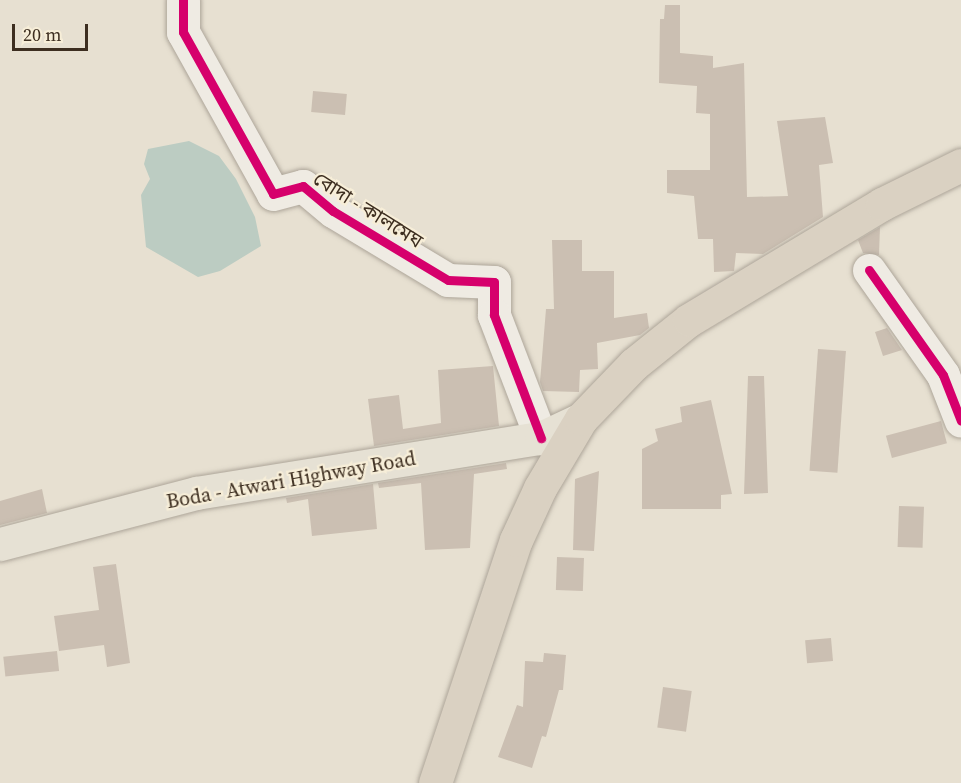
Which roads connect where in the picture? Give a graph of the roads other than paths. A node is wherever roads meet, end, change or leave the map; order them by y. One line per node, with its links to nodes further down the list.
1 (183, 0): 6 (street, বোদা - কালমেঘ)
2 (961, 165): 4 (highway)
3 (869, 270): 5 (street)
4 (581, 419): 6 (main road, Boda - Atwari Highway Road); 8 (highway)
5 (961, 421)
6 (541, 438): 7 (main road, Boda - Atwari Highway Road)
7 (0, 544)
8 (435, 783)

